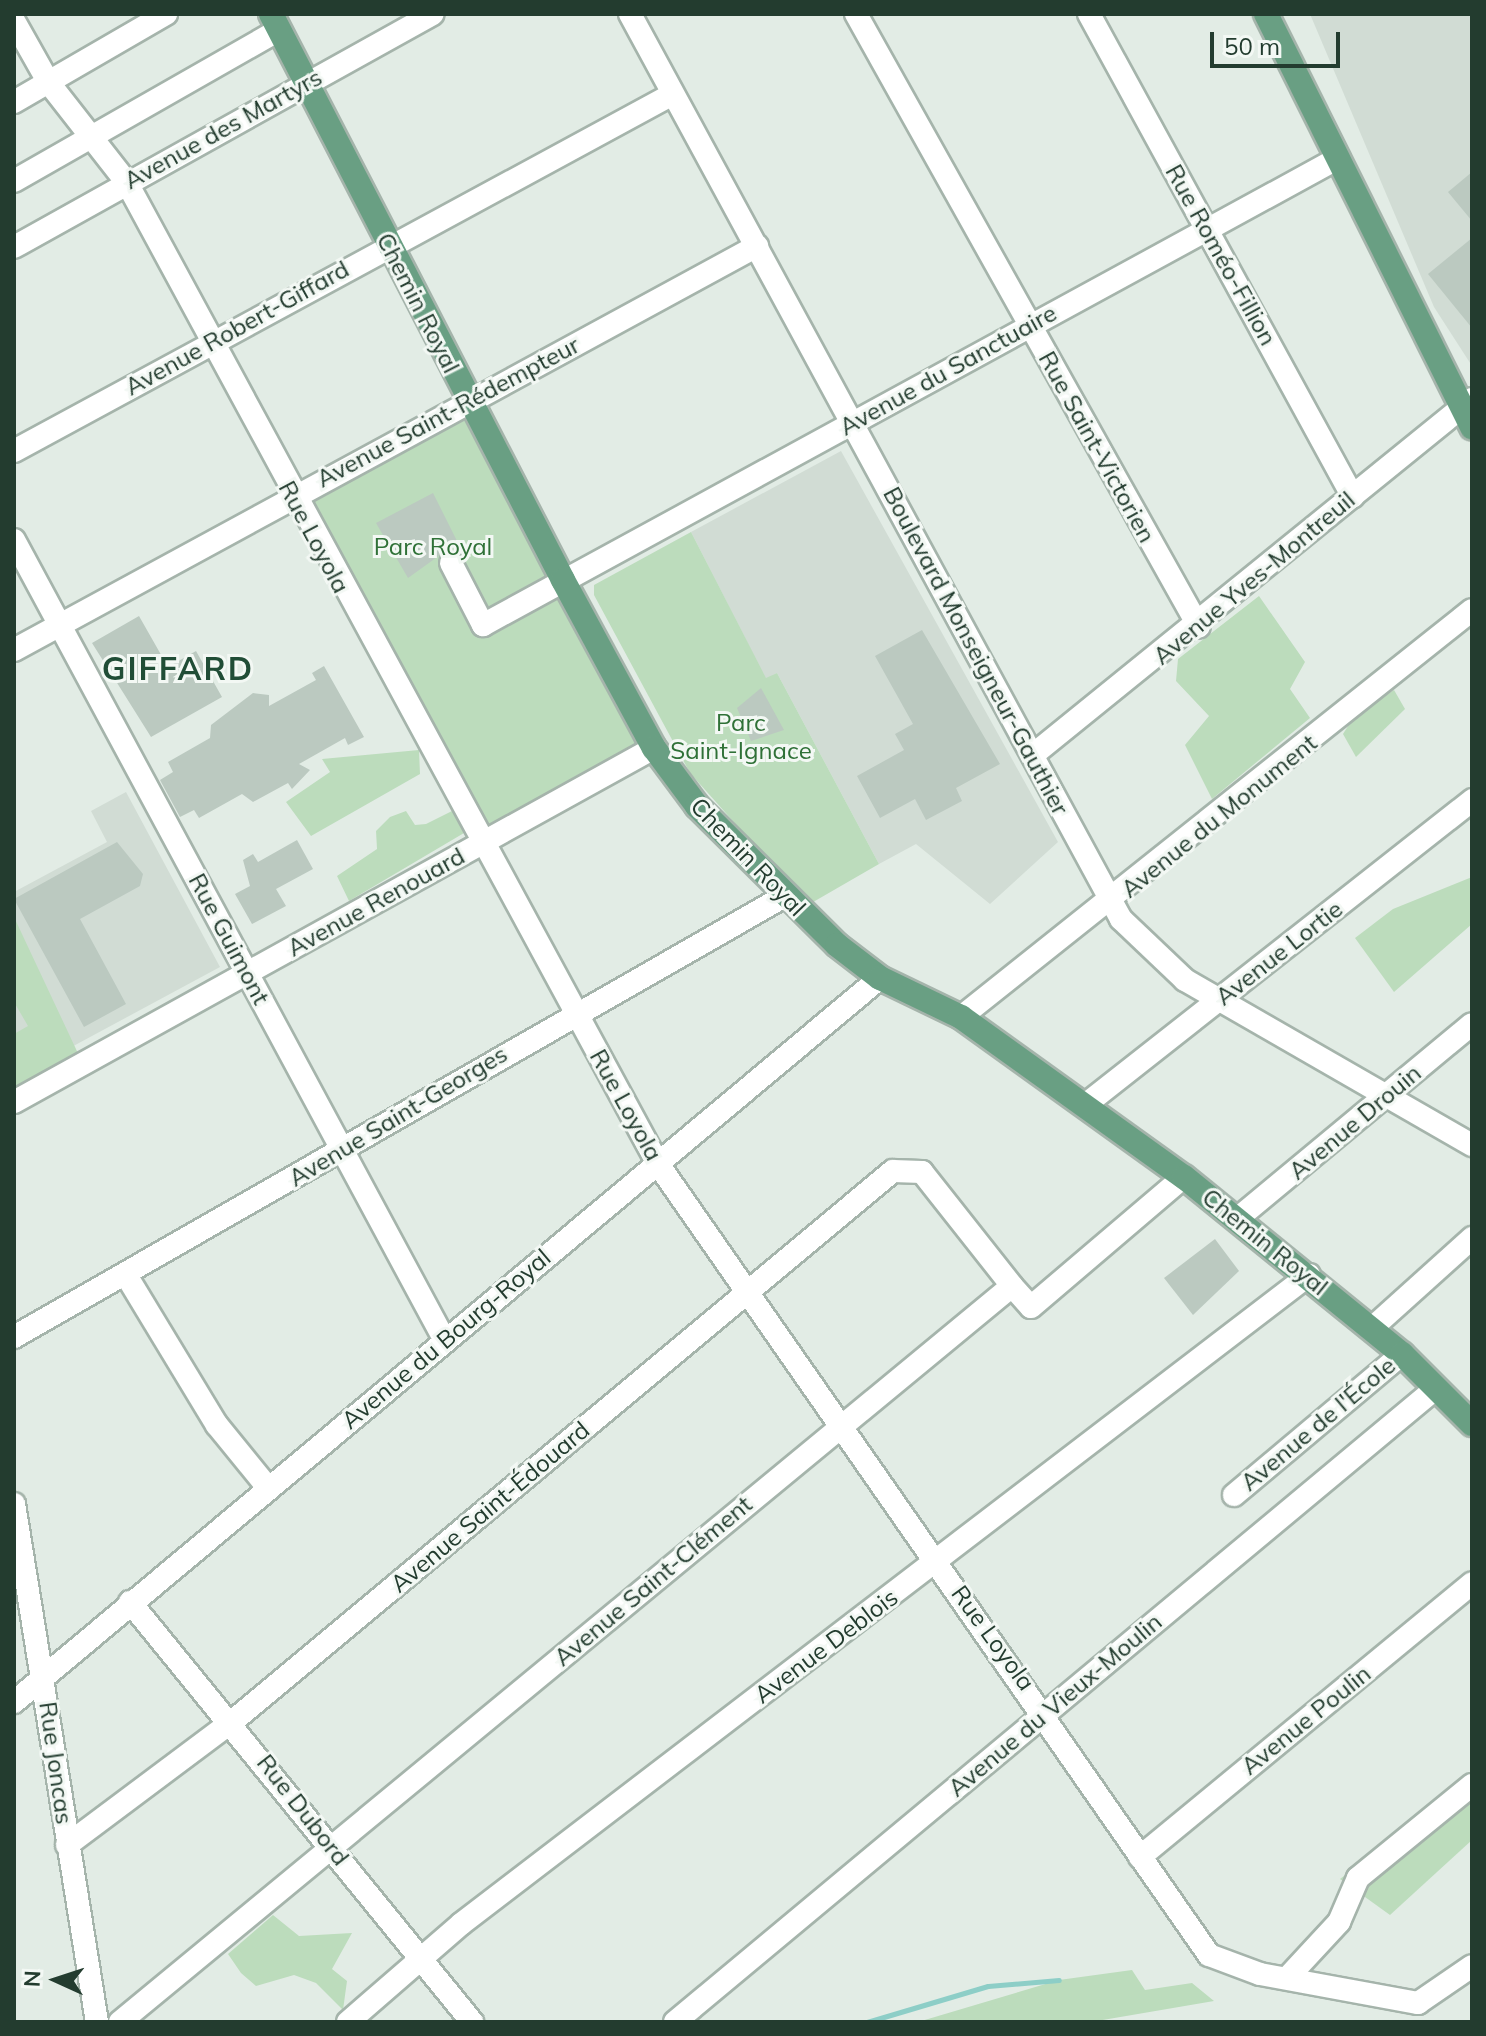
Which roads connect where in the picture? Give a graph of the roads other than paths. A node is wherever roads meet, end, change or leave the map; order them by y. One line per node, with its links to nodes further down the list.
1 (166, 14): 10 (street)
2 (432, 14): 11 (street, Avenue des Martyrs)
3 (630, 14): 12 (street, Boulevard Monseigneur-Gauthier)
4 (856, 14): 22 (street, Rue Saint-Victorien)
5 (1089, 14): 18 (street, Rue Roméo-Fillion)
6 (1266, 14): 15 (main road)
7 (1282, 14): 15 (main road)
8 (14, 21): 10 (street, Rue Loyola)
9 (275, 22): 11 (main road, Chemin Royal); 14 (street)
10 (49, 83): 13 (street); 14 (street, Rue Loyola)
11 (306, 83): 17 (street, Avenue des Martyrs); 19 (main road, Chemin Royal)
12 (673, 94): 19 (street, Avenue Robert-Giffard); 20 (street, Boulevard Monseigneur-Gauthier)
13 (14, 102)
14 (91, 137): 16 (street); 17 (street, Rue Loyola)
15 (1333, 161): 18 (street, Avenue du Sanctuaire); 25 (main road)
16 (14, 181)
17 (127, 183): 21 (street, Avenue des Martyrs); 23 (street, Rue Loyola)
18 (1206, 227): 22 (street, Avenue du Sanctuaire); 29 (street, Rue Roméo-Fillion)
19 (389, 245): 23 (street, Avenue Robert-Giffard); 24 (main road, Chemin Royal)
20 (757, 246): 24 (street, Avenue Saint-Rédempteur); 26 (street, Boulevard Monseigneur-Gauthier)
21 (14, 247)
22 (1029, 325): 26 (street, Avenue du Sanctuaire); 35 (street, Rue Saint-Victorien)
23 (212, 342): 27 (street, Avenue Robert-Giffard); 28 (street, Rue Loyola)
24 (468, 400): 28 (street, Avenue Saint-Rédempteur); 32 (main road, Chemin Royal)
25 (1468, 411): 29 (street, Avenue Yves-Montreuil)
26 (852, 422): 32 (street, Avenue du Sanctuaire); 38 (street, Boulevard Monseigneur-Gauthier)
27 (14, 451)
28 (292, 497): 34 (street, Avenue Saint-Rédempteur); 40 (street, Rue Loyola)
29 (1353, 497): 35 (street, Avenue Yves-Montreuil)
30 (14, 540): 34 (street, Rue Guimont)
31 (451, 563): 32 (street, Avenue du Sanctuaire)
32 (563, 580): 37 (main road, Chemin Royal)
33 (1472, 610): 42 (street, Avenue du Monument)
34 (59, 625): 36 (street, Avenue Saint-Rédempteur); 43 (street, Rue Guimont)
35 (1199, 627): 38 (street, Avenue Yves-Montreuil)
36 (14, 650)
37 (654, 748): 40 (street, Avenue Renouard); 41 (main road, Chemin Royal)
38 (1034, 754): 42 (street, Boulevard Monseigneur-Gauthier)
39 (1472, 800): 45 (street, Avenue Lortie)
40 (482, 843): 43 (street, Avenue Renouard); 46 (street, Rue Loyola)
41 (783, 897): 44 (main road, Chemin Royal); 46 (street, Avenue Saint-Georges)
42 (1112, 903): 45 (street, Boulevard Monseigneur-Gauthier); 47 (street, Avenue du Monument)
43 (248, 973): 50 (street, Avenue Renouard); 53 (street, Rue Guimont)
44 (880, 978): 47 (main road, Chemin Royal); 54 (street, Avenue du Bourg-Royal)
45 (1219, 1001): 49 (street, Boulevard Monseigneur-Gauthier); 51 (street, Avenue Lortie)
46 (575, 1011): 53 (street, Avenue Saint-Georges); 54 (street, Rue Loyola)
47 (961, 1017): 51 (main road, Chemin Royal)
48 (1472, 1024): 49 (street, Avenue Drouin)
49 (1387, 1096): 52 (street, Boulevard Monseigneur-Gauthier); 56 (street, Avenue Drouin)
50 (14, 1102)
51 (1085, 1105): 55 (main road, Chemin Royal)
52 (1472, 1145)
53 (342, 1149): 58 (street, Avenue Saint-Georges); 64 (street, Rue Guimont)
54 (658, 1164): 61 (street, Rue Loyola); 64 (street, Avenue du Bourg-Royal)
55 (1184, 1177): 56 (main road, Chemin Royal); 60 (street)
56 (1237, 1219): 59 (main road, Chemin Royal)
57 (1472, 1238): 62 (street)
58 (126, 1275): 63 (street, Avenue Saint-Georges); 69 (street)
59 (1309, 1275): 62 (main road, Chemin Royal); 72 (street, Avenue Deblois)
60 (1012, 1286): 61 (street, Avenue Saint-Édouard); 67 (street, Avenue Saint-Clément)
61 (751, 1289): 67 (street, Rue Loyola); 78 (street, Avenue Saint-Édouard)
62 (1371, 1329): 65 (main road, Chemin Royal)
63 (14, 1337)
64 (443, 1337): 69 (street, Avenue du Bourg-Royal)
65 (1402, 1354): 66 (main road, Chemin Royal); 70 (street, Avenue de l'École)
66 (1435, 1389): 68 (main road, Chemin Royal); 77 (street, Avenue du Vieux-Moulin)
67 (841, 1423): 72 (street, Rue Loyola); 81 (street, Avenue Saint-Clément)
68 (1472, 1424)
69 (269, 1489): 74 (street, Avenue du Bourg-Royal)
70 (1234, 1495)
71 (14, 1504): 75 (street, Rue Joncas)
72 (937, 1562): 77 (street, Rue Loyola); 83 (street, Avenue Deblois)
73 (1472, 1583): 82 (street, Avenue Poulin)
74 (130, 1602): 75 (street, Avenue du Bourg-Royal); 78 (street, Rue Dubord)
75 (46, 1672): 76 (street, Avenue du Bourg-Royal); 80 (street, Rue Joncas)
76 (14, 1702)
77 (1047, 1712): 82 (street, Rue Loyola); 90 (street, Avenue du Vieux-Moulin)
78 (233, 1721): 80 (street, Avenue Saint-Édouard); 81 (street, Rue Dubord)
79 (1472, 1785): 85 (street)
80 (67, 1845): 86 (street, Rue Joncas)
81 (334, 1849): 83 (street, Rue Dubord); 87 (street, Avenue Saint-Clément)
82 (1140, 1857): 85 (street, Rue Loyola)
83 (421, 1958): 88 (street, Avenue Deblois); 89 (street, Rue Dubord)
84 (1472, 1966): 85 (street, Rue Loyola)
85 (1289, 1976)
86 (97, 2022)
87 (120, 2022)
88 (348, 2022)
89 (472, 2022)
90 (675, 2022)

